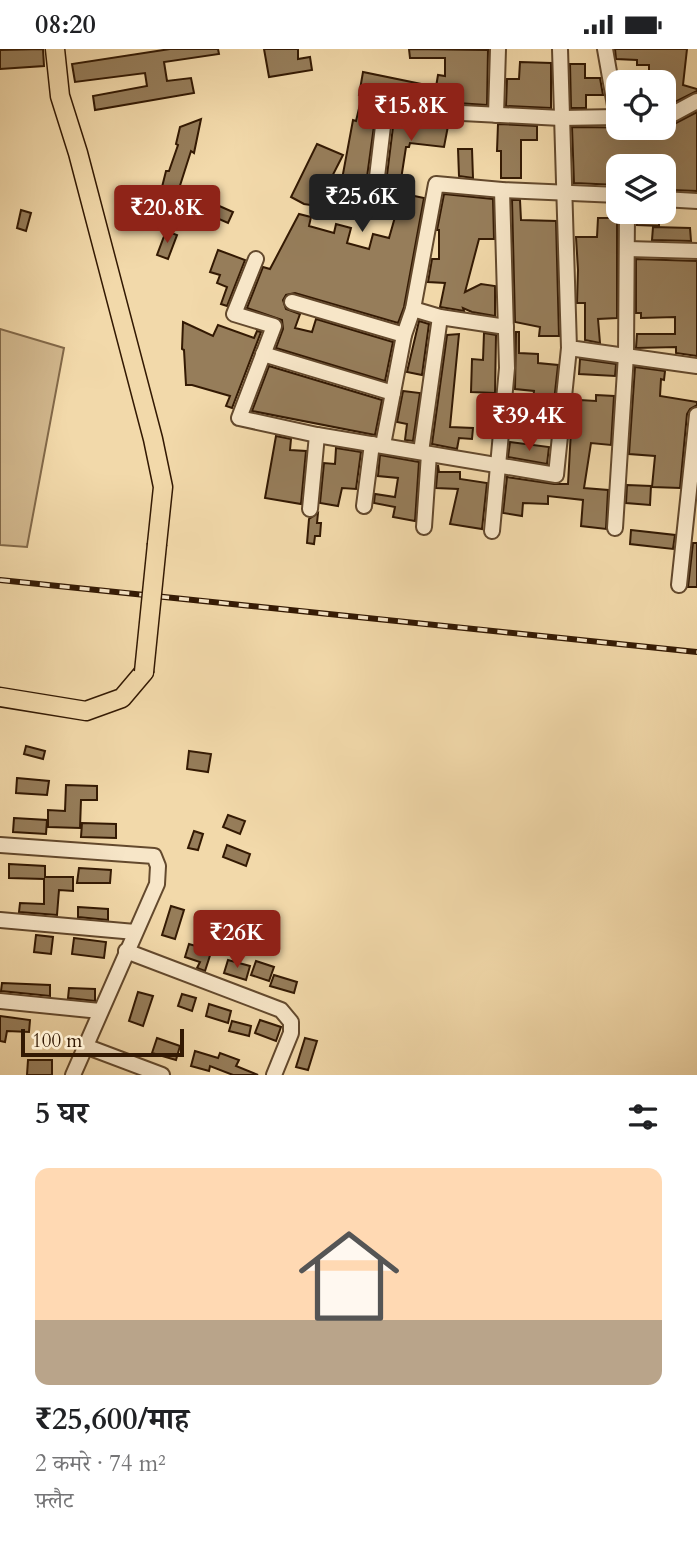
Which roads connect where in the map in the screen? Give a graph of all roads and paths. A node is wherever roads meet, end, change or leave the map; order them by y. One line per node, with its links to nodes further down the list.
1 (55, 49): 42 (main road, bridge)
2 (498, 49): 8 (street)
3 (560, 49): 10 (street)
4 (605, 49): 5 (street)
5 (609, 70)
6 (697, 101): 7 (street)
7 (676, 112)
8 (495, 115): 10 (street); 13 (street)
9 (606, 117): 10 (street)
10 (561, 118): 12 (street)
11 (502, 190): 12 (street); 22 (street); 24 (street)
12 (563, 192): 14 (street); 26 (street)
13 (375, 194)
14 (606, 194)
15 (676, 200): 16 (street)
16 (697, 201)
17 (627, 224): 18 (street)
18 (628, 249): 19 (street); 28 (street)
19 (697, 251)
20 (256, 259): 27 (street)
21 (292, 302): 25 (street)
22 (413, 309): 23 (street); 25 (street)
23 (440, 317): 24 (street); 34 (street)
24 (506, 327): 35 (street)
25 (404, 335): 30 (street)
26 (569, 348): 28 (street); 35 (street)
27 (263, 354): 30 (street); 32 (street)
28 (626, 355): 29 (street); 39 (street)
29 (697, 366)
30 (393, 393): 33 (street)
31 (697, 415): 41 (street)
32 (317, 435): 33 (street); 37 (street)
33 (377, 444): 34 (street); 36 (street)
34 (425, 453): 35 (street); 38 (street)
35 (498, 467): 40 (street)
36 (365, 506)
37 (310, 509)
38 (424, 527)
39 (615, 529)
40 (492, 531)
41 (679, 585)
42 (0, 697)
43 (0, 845): 45 (street)
44 (0, 920): 45 (street)
45 (135, 932): 46 (street)
46 (126, 951): 48 (street); 52 (street)
47 (0, 1001): 48 (street)
48 (100, 1011): 49 (street)
49 (85, 1046): 50 (street); 51 (street)
50 (73, 1075)
51 (162, 1075)
52 (274, 1075)

